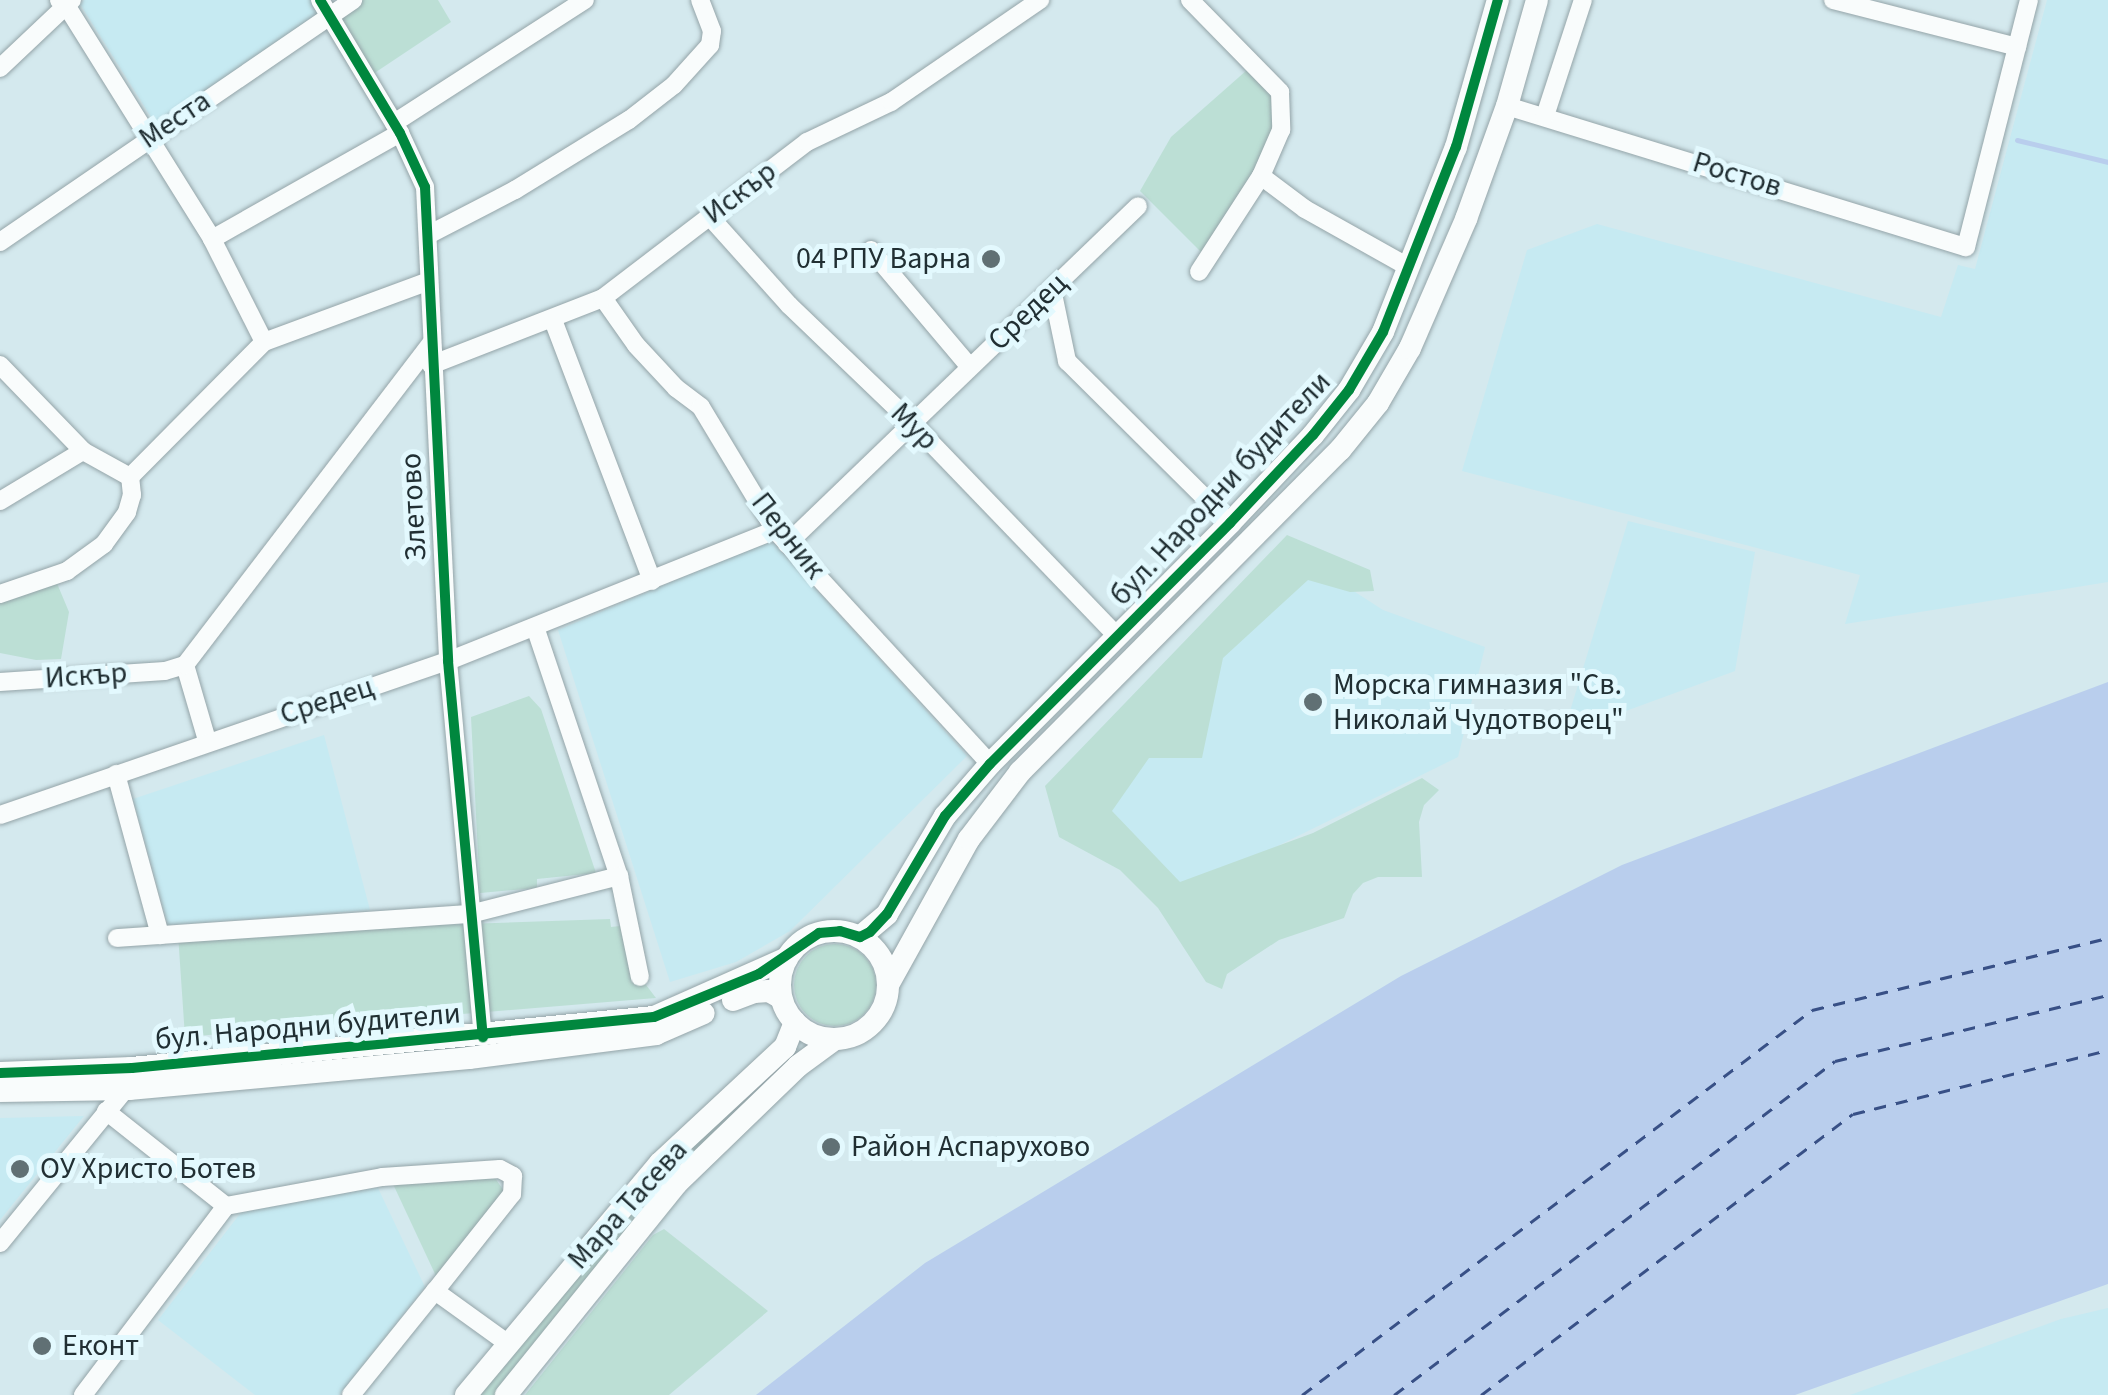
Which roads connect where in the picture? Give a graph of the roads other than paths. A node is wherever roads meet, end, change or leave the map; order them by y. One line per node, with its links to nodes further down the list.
1 (353, 0): 13 (street, Места)
2 (586, 0): 18 (street)
3 (700, 0): 23 (street)
4 (1040, 0): 22 (street, Искър)
5 (1190, 0): 20 (street)
6 (1498, 0): 27 (main road, бул. Народни будители)
7 (1537, 0): 16 (main road, бул. Народни будители)
8 (1582, 0): 17 (street)
9 (1833, 0): 12 (street)
10 (2028, 0): 14 (street)
11 (66, 2): 15 (street); 19 (street)
12 (1883, 6): 14 (street)
13 (324, 8): 18 (street, Злетово); 19 (street, Места)
14 (2017, 46): 17 (street, Ростов)
15 (0, 68)
16 (1508, 106): 17 (street, Ростов); 62 (main road, бул. Народни будители)
17 (1546, 116)
18 (397, 128): 23 (street, Злетово); 24 (street)
19 (150, 137): 24 (street); 25 (street, Места)
20 (1261, 176): 27 (street); 28 (street)
21 (1138, 206): 30 (street, Средец)
22 (710, 217): 31 (street, Искър); 38 (street, Мур)
23 (430, 234): 29 (street, Злетово)
24 (212, 239): 33 (street)
25 (0, 242)
26 (872, 250): 37 (street)
27 (1410, 268): 42 (main road, бул. Народни будители)
28 (1198, 272)
29 (430, 281): 33 (street); 34 (street, Злетово)
30 (1052, 290): 37 (street, Средец); 42 (street)
31 (602, 298): 32 (street, Искър); 43 (street, Перник)
32 (553, 320): 36 (street, Искър); 44 (street)
33 (264, 342): 40 (street)
34 (431, 343): 36 (street, Злетово); 49 (street)
35 (0, 365): 39 (street)
36 (431, 365): 48 (street, Злетово)
37 (970, 368): 38 (street, Средец)
38 (912, 423): 43 (street, Средец); 47 (street, Мур)
39 (83, 451): 40 (street); 41 (street)
40 (130, 478): 45 (street)
41 (0, 501)
42 (1230, 522): 47 (main road, бул. Народни будители)
43 (781, 537): 44 (street, Средец); 52 (street, Перник)
44 (652, 582): 46 (street, Средец)
45 (0, 594)
46 (535, 627): 48 (street, Средец); 55 (street)
47 (1118, 637): 52 (main road, бул. Народни будители)
48 (448, 661): 51 (street, Средец); 56 (street, Злетово)
49 (185, 665): 50 (street, Искър); 51 (street)
50 (0, 682)
51 (207, 740): 53 (street, Средец)
52 (990, 764): 58 (main road, бул. Народни будители)
53 (116, 774): 54 (street, Средец); 57 (street)
54 (0, 815)
55 (619, 876): 56 (street); 61 (street)
56 (470, 914): 57 (street); 65 (street, Злетово)
57 (160, 935): 59 (street)
58 (860, 937): 60 (main road); 62 (main road)
59 (118, 938)
60 (787, 958): 63 (main road); 65 (main road, бул. Народни будители)
61 (640, 978)
62 (888, 985): 66 (main road)
63 (782, 998): 64 (main road); 68 (main road, бул. Народни будители)
64 (795, 1022): 66 (main road); 74 (main road, Мара Тасева)
65 (483, 1037): 68 (main road, бул. Народни будители)
66 (834, 1039): 78 (main road, Мара Тасева)
67 (0, 1073): 68 (main road, бул. Народни будители)
68 (130, 1078): 69 (main road, бул. Народни будители); 70 (street)
69 (0, 1090)
70 (106, 1111): 71 (street); 72 (street)
71 (226, 1206): 73 (street); 75 (street)
72 (0, 1243)
73 (435, 1290): 74 (street); 76 (street)
74 (507, 1343): 77 (main road, Мара Тасева)
75 (83, 1395)
76 (351, 1395)
77 (466, 1395)
78 (506, 1395)

